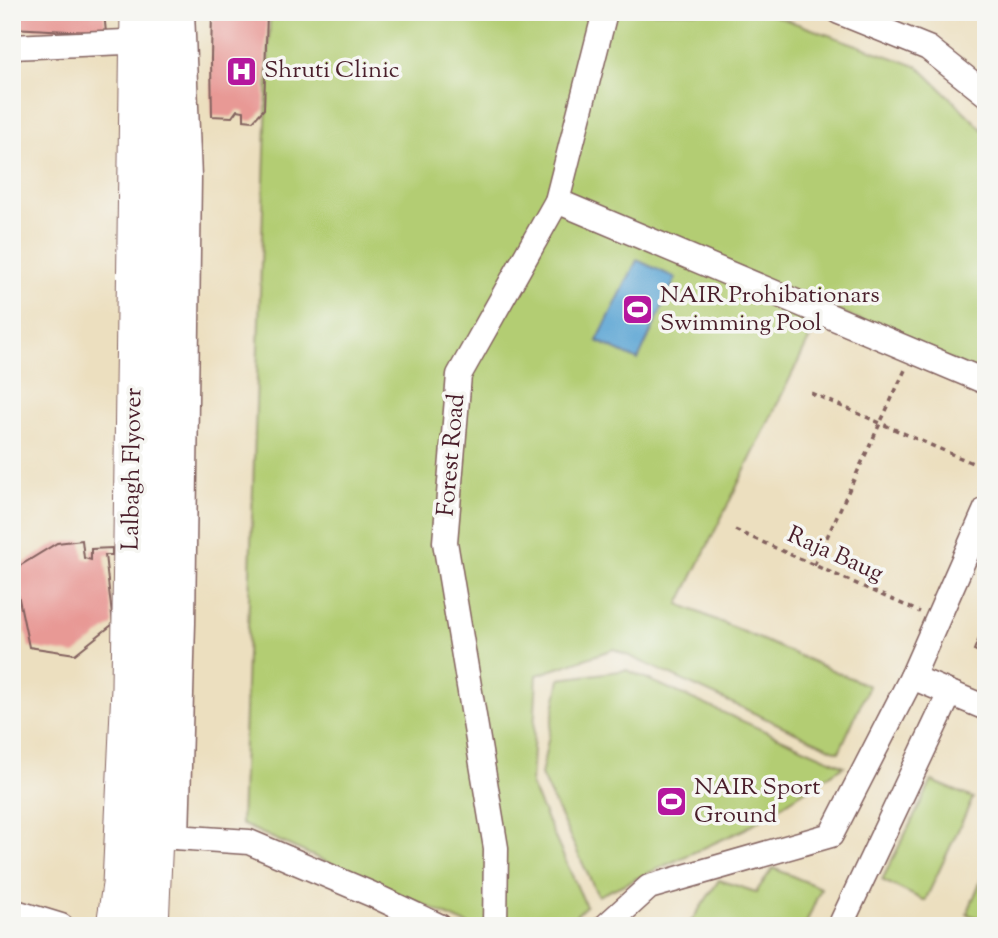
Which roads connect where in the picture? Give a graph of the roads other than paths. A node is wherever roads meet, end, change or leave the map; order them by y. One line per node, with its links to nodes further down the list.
1 (124, 12): 6 (street)
2 (164, 12): 15 (highway, Lalbagh Flyover)
3 (182, 12): 15 (street)
4 (605, 12): 9 (street, Forest Road)
5 (839, 12): 8 (street)
6 (132, 27): 7 (street); 18 (highway, Lalbagh Flyover); 18 (street)
7 (12, 47)
8 (986, 94)
9 (557, 201): 10 (street); 21 (street, Forest Road)
10 (986, 382)
11 (986, 509): 12 (street)
12 (912, 677): 13 (street); 22 (street)
13 (950, 693): 14 (street); 23 (street)
14 (986, 708)
15 (165, 836): 19 (highway, Lalbagh Flyover); 20 (street)
16 (12, 911): 17 (street)
17 (61, 926)
18 (114, 926)
19 (150, 926)
20 (439, 926)
21 (495, 926)
22 (606, 926)
23 (840, 926)

